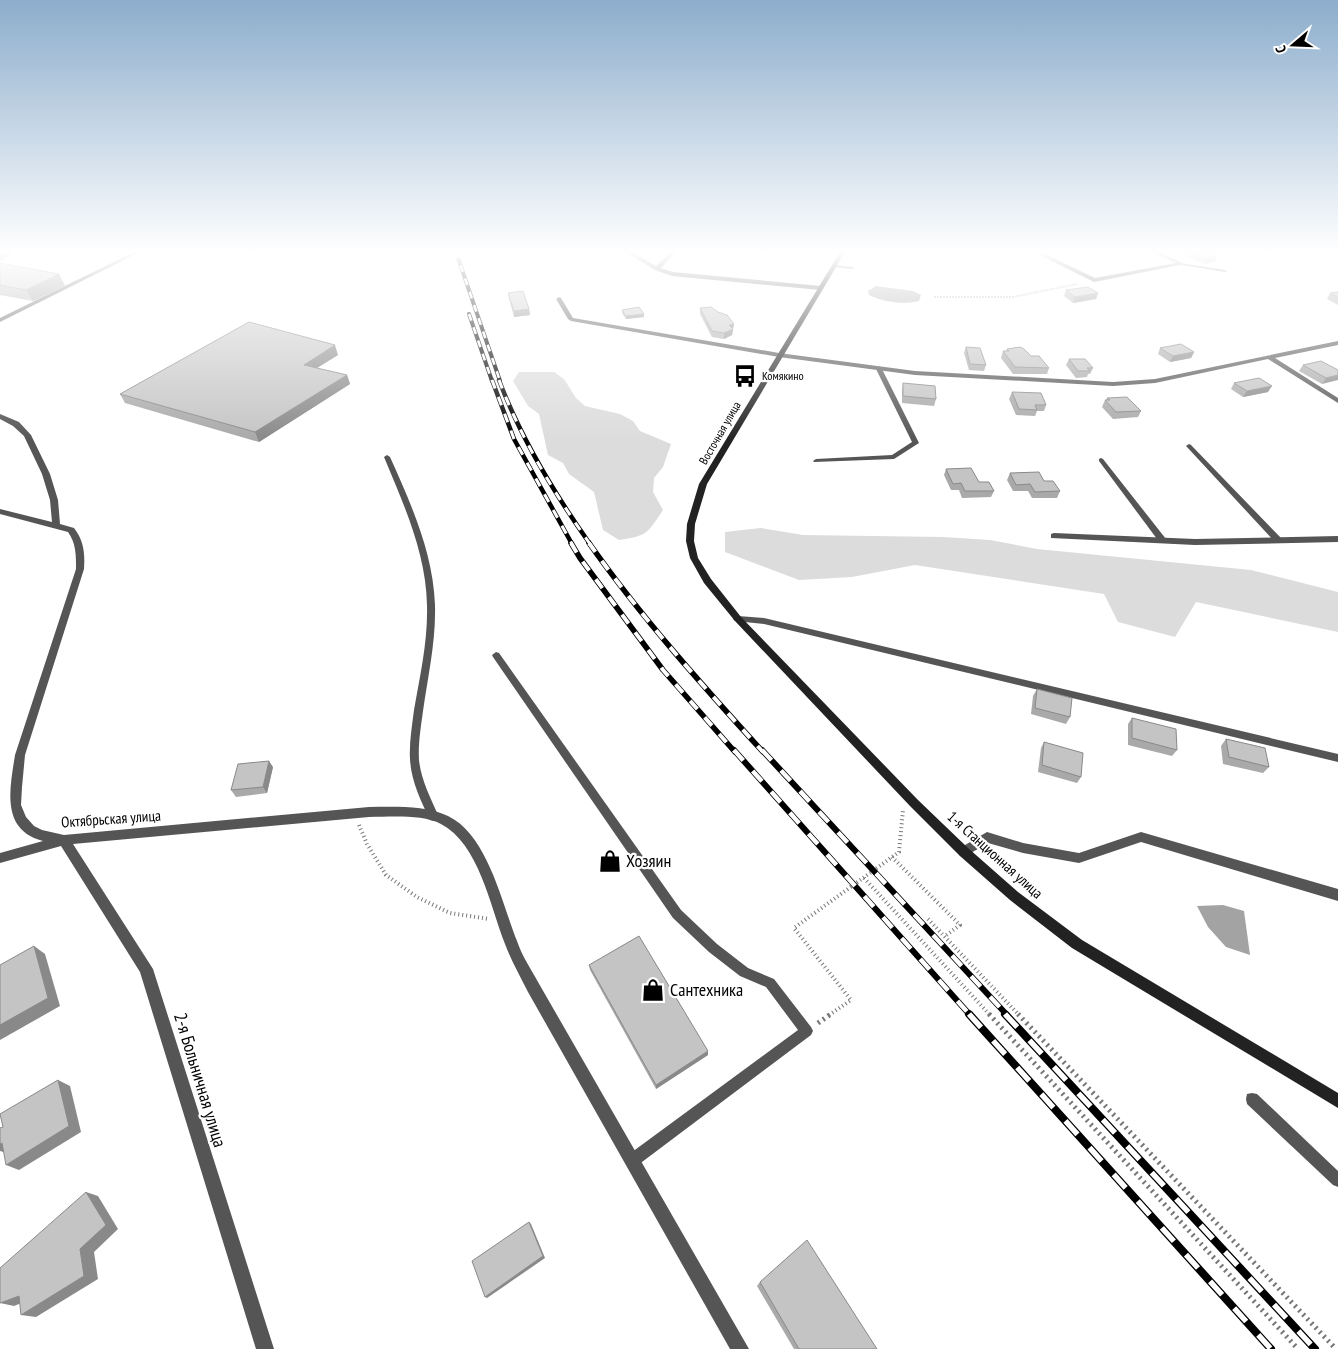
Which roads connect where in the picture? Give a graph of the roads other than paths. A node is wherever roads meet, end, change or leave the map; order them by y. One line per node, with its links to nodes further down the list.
1 (569, 315): 4 (street)
2 (804, 315): 4 (main road, Восточная улица)
3 (1338, 343): 5 (street)
4 (780, 356): 6 (street); 19 (main road, Восточная улица)
5 (1270, 358): 6 (street); 7 (street)
6 (879, 369): 12 (lane)
7 (1338, 401)
8 (0, 416): 14 (street)
9 (1189, 446): 17 (lane)
10 (387, 457): 23 (lane)
11 (1101, 460): 18 (lane)
12 (816, 461)
13 (0, 511): 14 (street, Октябрьская улица)
14 (56, 525): 24 (street, Октябрьская улица)
15 (1054, 536): 18 (street)
16 (1338, 539): 17 (street)
17 (1278, 540): 18 (street)
18 (1163, 541)
19 (694, 558): 20 (main road, 1-я Станционная улица)
20 (738, 620): 22 (street); 25 (main road, 1-я Станционная улица)
21 (496, 655): 30 (lane)
22 (1338, 758)
23 (434, 817): 24 (street, Октябрьская улица); 30 (street)
24 (64, 840): 26 (street); 32 (street, 2-я Больничная улица)
25 (964, 852): 27 (street); 29 (main road, 1-я Станционная улица)
26 (0, 858)
27 (1338, 895)
28 (1252, 1100): 31 (lane)
29 (1338, 1101)
30 (632, 1160): 33 (street)
31 (1338, 1180)
32 (265, 1349)
33 (740, 1349)

